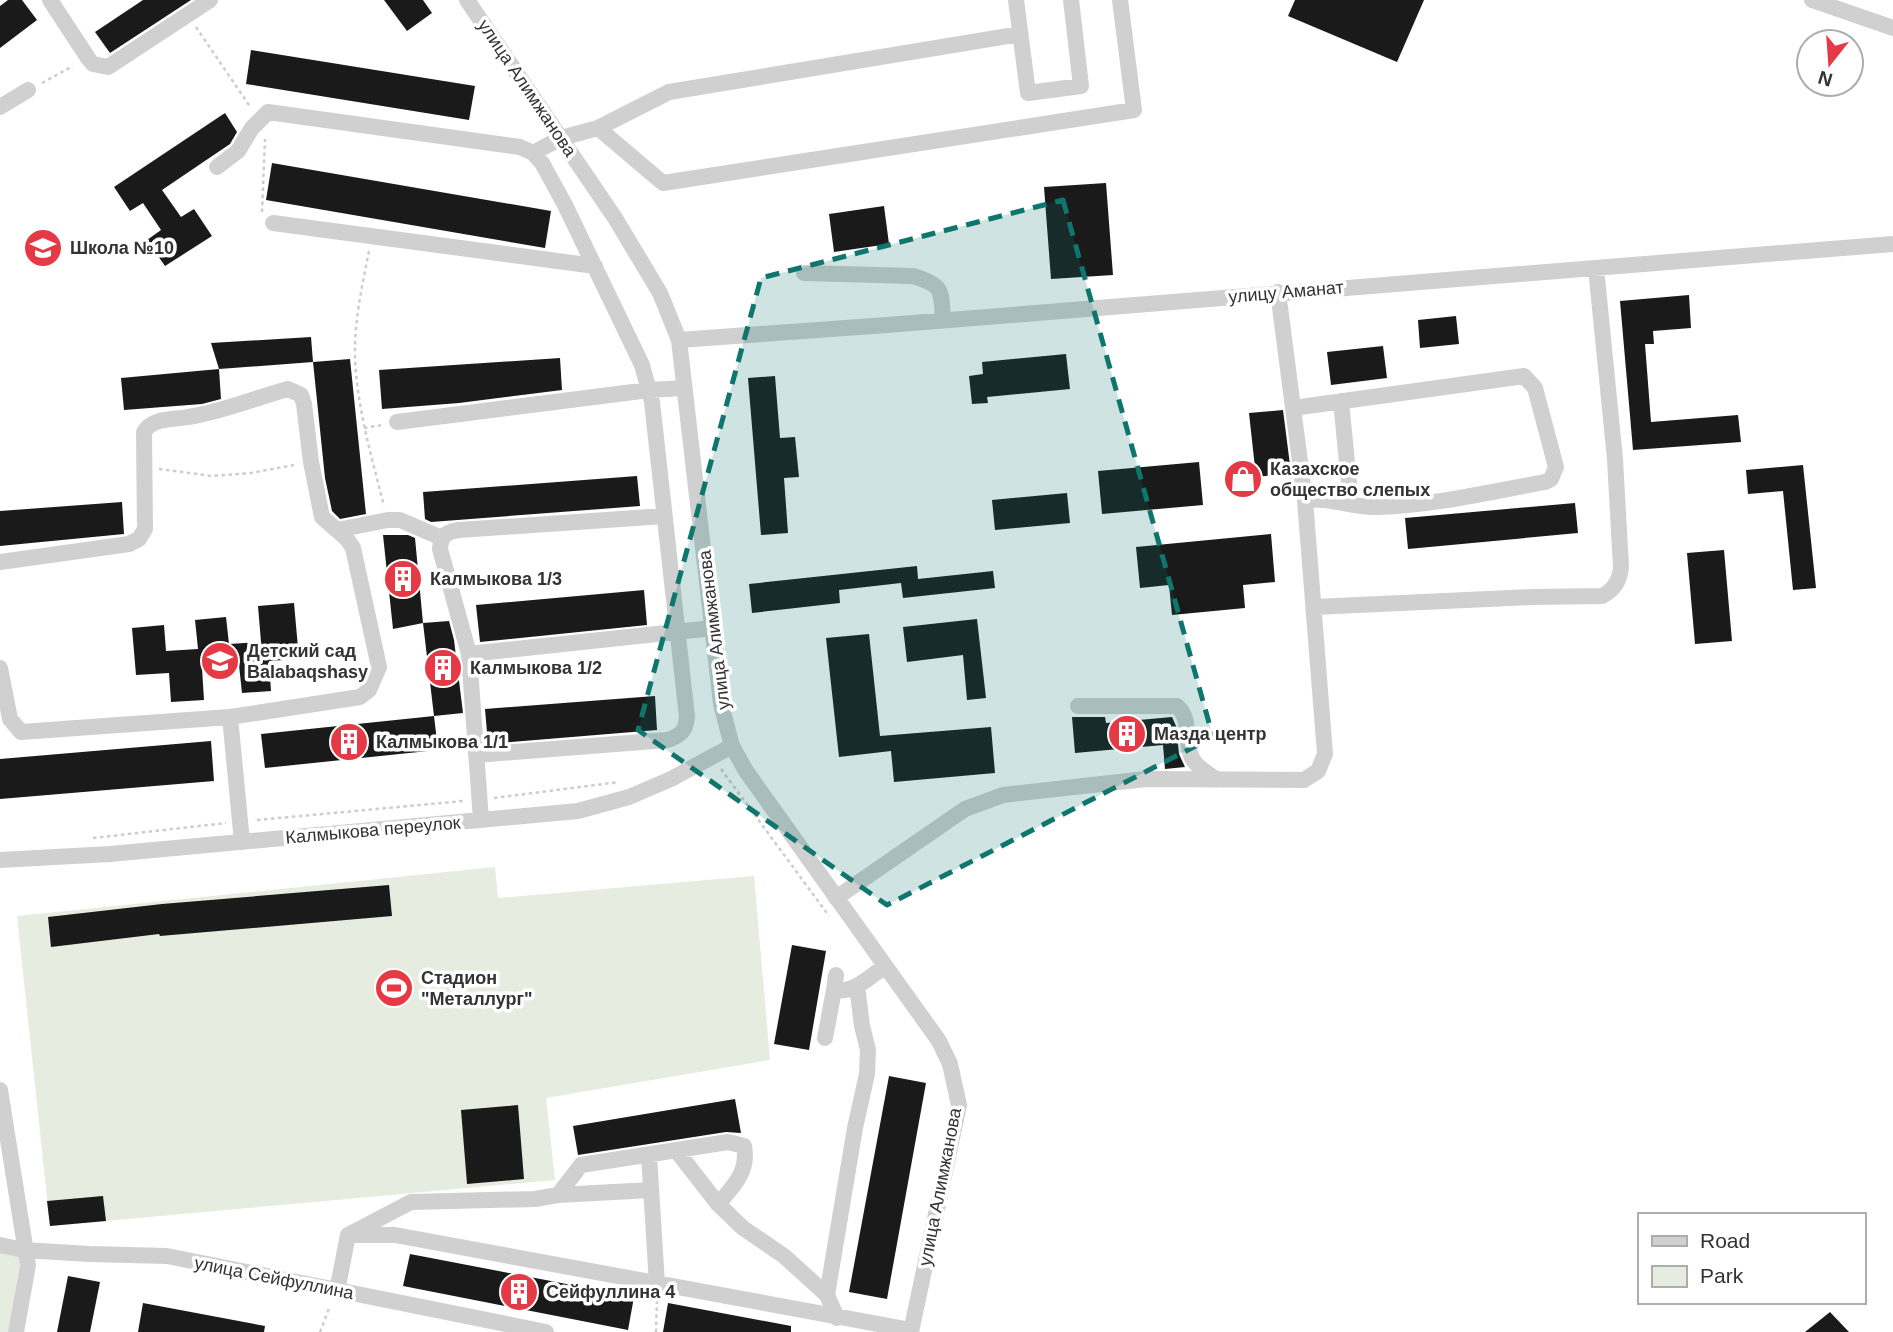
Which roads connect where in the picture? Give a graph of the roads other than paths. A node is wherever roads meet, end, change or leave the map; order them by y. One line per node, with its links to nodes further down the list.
1 (50, 0): 2 (street)
2 (210, 0)
3 (467, 0): 13 (street, улица Алимжанова)
4 (1016, 0): 9 (street)
5 (1071, 0): 9 (street)
6 (1120, 0): 12 (street)
7 (1812, 0): 8 (street)
8 (1893, 28)
9 (1020, 34): 12 (street)
10 (28, 90): 11 (street)
11 (0, 107)
12 (598, 128): 13 (street)
13 (561, 138): 14 (street); 23 (street, улица Алимжанова)
14 (533, 153): 15 (street); 18 (street)
15 (216, 167)
16 (273, 223): 18 (street)
17 (1893, 244): 19 (street, улицу Аманат)
18 (595, 266): 25 (street)
19 (1596, 268): 21 (street, улицу Аманат); 35 (street)
20 (804, 273): 22 (street)
21 (1278, 292): 22 (street, улицу Аманат); 27 (street)
22 (943, 320): 23 (street, улицу Аманат)
23 (679, 340): 24 (street, улица Алимжанова)
24 (684, 388): 25 (street); 36 (street, улица Алимжанова)
25 (649, 390): 28 (street); 31 (street)
26 (1341, 401): 27 (street); 30 (street); 30 (street)
27 (1293, 408): 29 (street)
28 (397, 422)
29 (1305, 500): 30 (street); 35 (street)
30 (1351, 504)
31 (664, 516): 33 (street); 37 (street)
32 (337, 530): 33 (street); 34 (street); 41 (street)
33 (442, 538): 38 (street)
34 (0, 562)
35 (1314, 607): 44 (street)
36 (713, 628): 37 (street); 42 (street, улица Алимжанова)
37 (677, 632): 38 (street); 43 (street)
38 (469, 654): 43 (street)
39 (0, 668): 41 (street)
40 (1078, 706): 44 (street)
41 (230, 718): 46 (street)
42 (732, 746): 45 (street, Калмыкова переулок); 48 (street, улица Алимжанова)
43 (477, 755): 45 (street)
44 (1217, 780): 48 (street)
45 (481, 820): 46 (street, Калмыкова переулок)
46 (242, 842): 47 (street, Калмыкова переулок)
47 (0, 860)
48 (836, 898): 49 (street, улица Алимжанова)
49 (885, 966): 50 (street); 66 (street, улица Алимжанова)
50 (857, 986): 51 (street); 64 (street)
51 (825, 1038)
52 (0, 1090): 53 (street)
53 (1, 1109): 61 (street)
54 (676, 1150): 55 (street); 58 (street); 58 (street)
55 (649, 1154): 56 (street); 57 (street)
56 (651, 1190): 57 (street); 62 (street)
57 (558, 1195): 59 (street)
58 (718, 1204): 64 (street)
59 (348, 1235): 62 (street); 63 (street)
60 (0, 1245): 61 (street, улица Сейфуллина)
61 (24, 1250): 63 (street, улица Сейфуллина); 67 (street)
62 (657, 1284): 65 (street)
63 (337, 1291): 68 (street, улица Сейфуллина)
64 (827, 1295): 65 (street)
65 (837, 1318): 66 (street)
66 (911, 1331)
67 (16, 1332)
68 (546, 1332)

